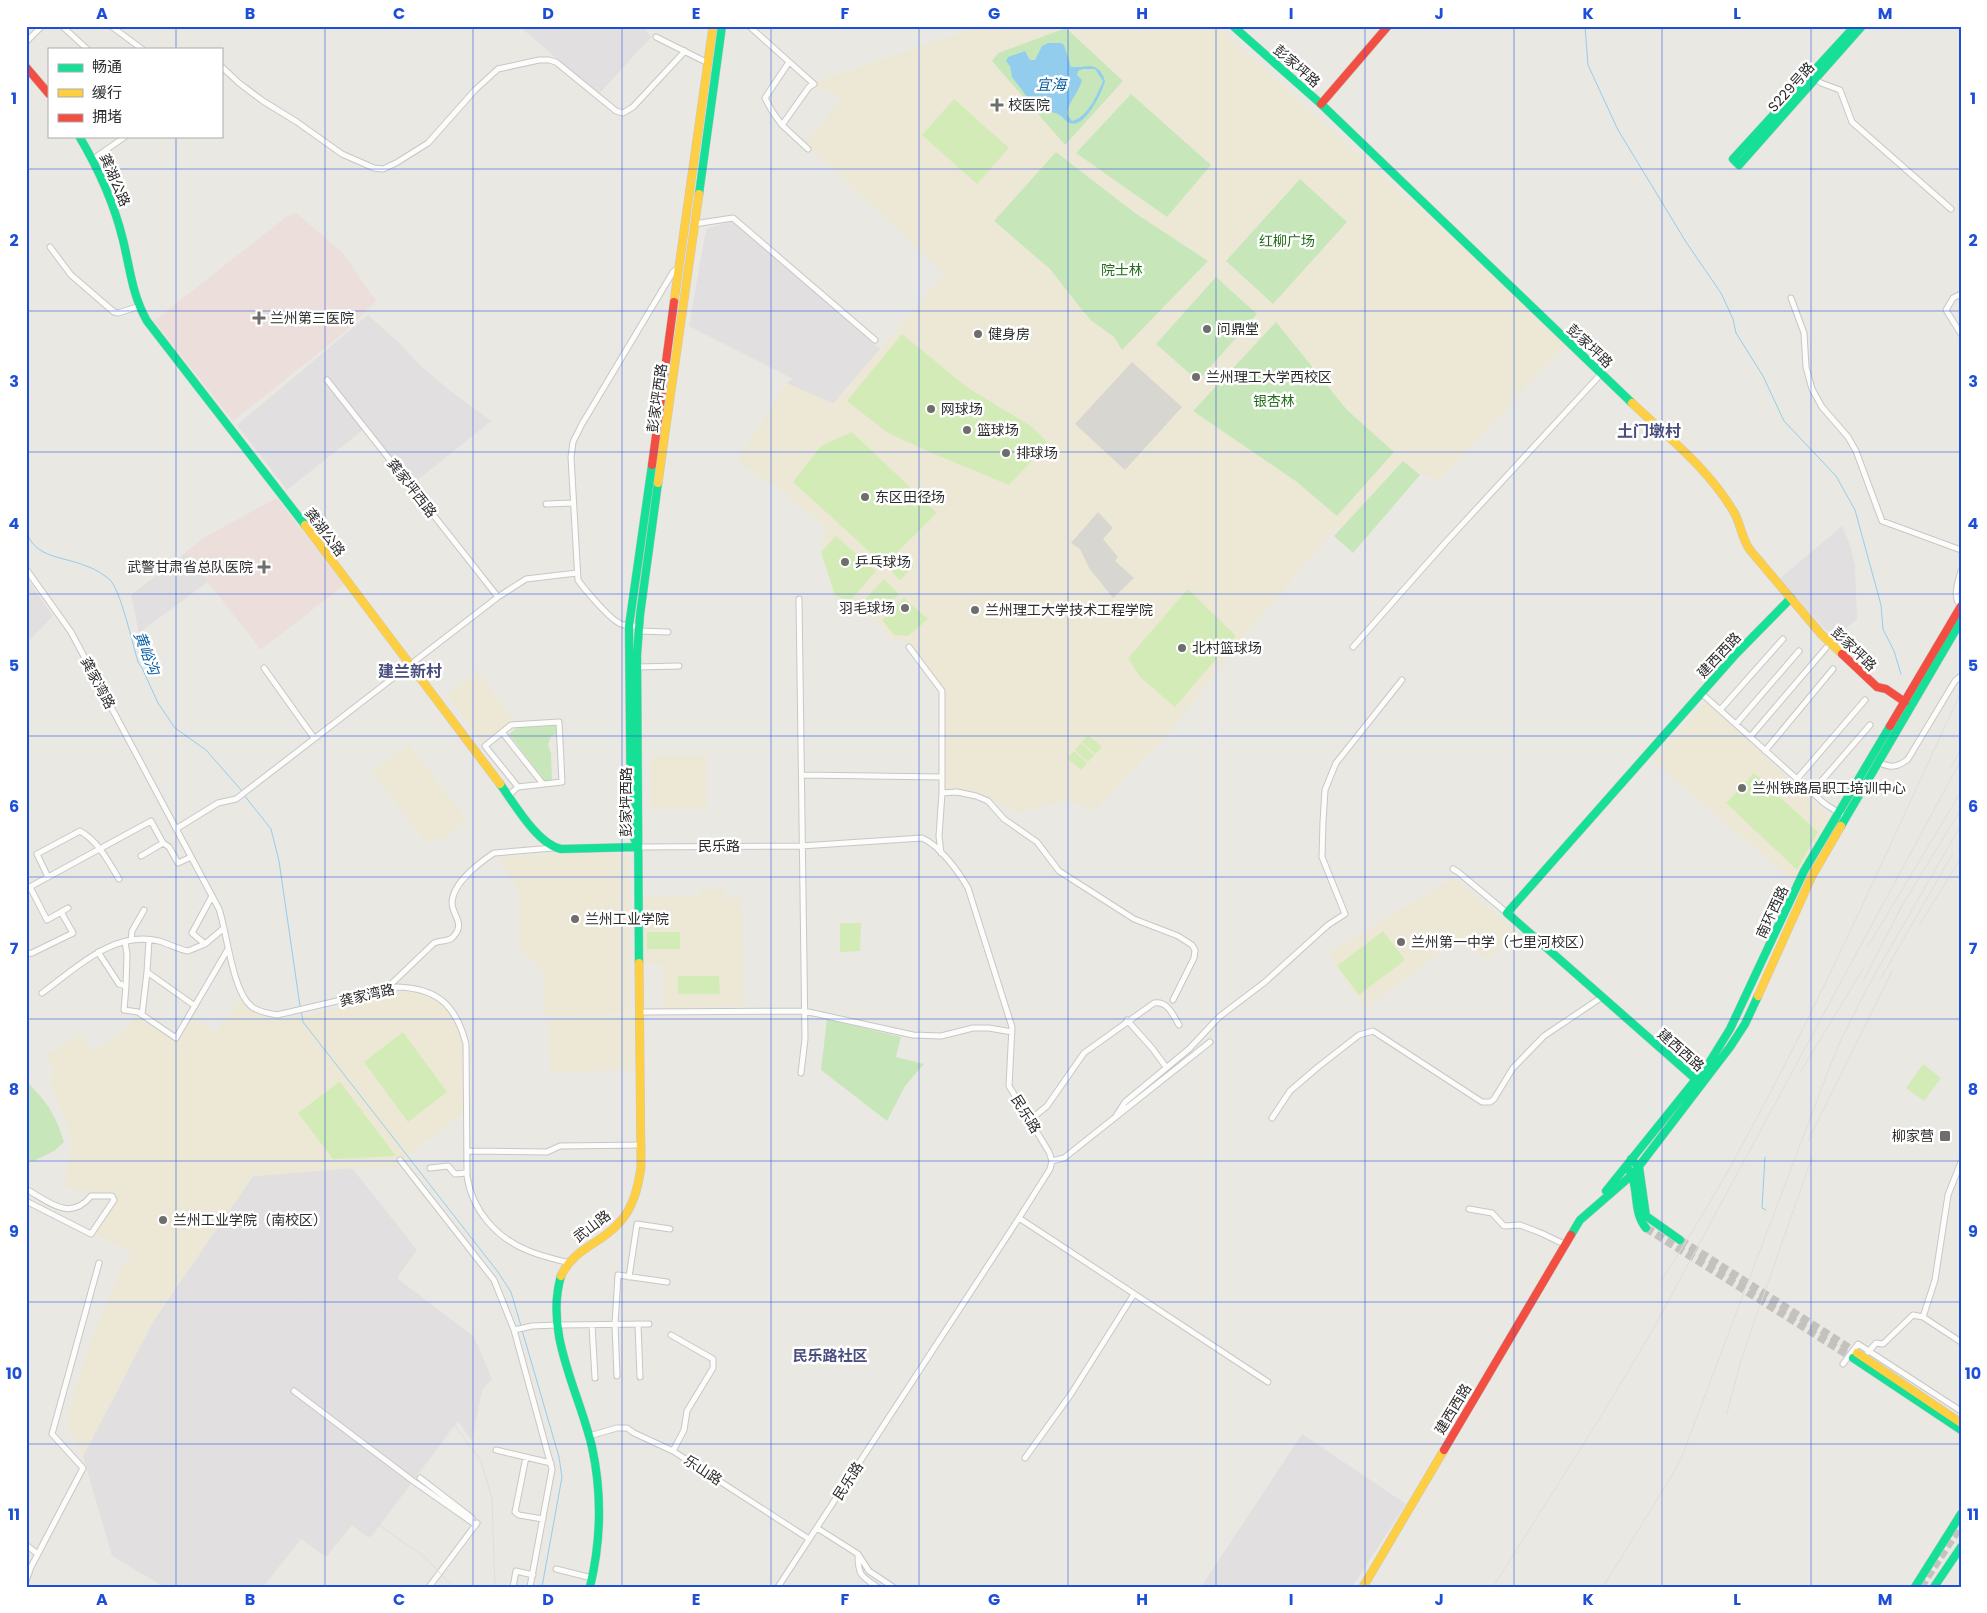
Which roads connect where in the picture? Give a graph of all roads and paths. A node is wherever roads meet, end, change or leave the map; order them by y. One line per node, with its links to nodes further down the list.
1 (42, 26): 12 (street)
2 (62, 26): 13 (street)
3 (111, 26): 14 (street)
4 (713, 26): 17 (main road, 彭家坪西路)
5 (722, 26): 30 (main road, 彭家坪西路)
6 (750, 26): 16 (street)
7 (1233, 26): 22 (main road, 彭家坪路)
8 (1388, 26): 22 (main road)
9 (1855, 26): 20 (main road, S229号路)
10 (1862, 26): 20 (main road, S229号路)
11 (656, 37): 15 (street)
12 (26, 42)
13 (86, 48)
14 (141, 48)
15 (685, 51): 17 (street); 19 (street)
16 (789, 62): 23 (street); 23 (street)
17 (708, 63): 32 (main road, 彭家坪西路)
18 (26, 67): 21 (main road)
19 (222, 67)
20 (1812, 77): 28 (main road, S229号路); 29 (street)
21 (48, 93)
22 (1321, 104): 38 (main road, 彭家坪路)
23 (782, 125): 26 (street)
24 (80, 138): 27 (main road, 龚湖公路)
25 (123, 138): 27 (street)
26 (808, 149)
27 (93, 159): 35 (main road, 龚湖公路)
28 (1736, 162)
29 (1951, 209)
30 (694, 224): 37 (street); 52 (main road, 彭家坪西路)
31 (50, 247): 35 (street)
32 (679, 267): 40 (street); 51 (main road, 彭家坪西路)
33 (1961, 294): 36 (street)
34 (1791, 298): 42 (street)
35 (138, 307): 59 (main road, 龚湖公路)
36 (1961, 334)
37 (875, 340)
38 (1602, 374): 47 (main road, 彭家坪路); 55 (street)
39 (327, 380): 46 (street, 龚家坪西路)
40 (573, 503): 41 (street); 45 (street)
41 (546, 504)
42 (1961, 550)
43 (26, 569): 86 (street, 龚家湾路)
44 (1961, 572): 49 (street)
45 (577, 573): 46 (street); 51 (street)
46 (498, 597): 59 (street)
47 (1791, 598): 66 (main road, 建西西路); 68 (main road, 彭家坪路)
48 (799, 599): 77 (street)
49 (1961, 606): 68 (main road, 南环西路)
50 (1961, 621): 76 (main road, 南环西路)
51 (629, 626): 52 (street); 89 (main road, 彭家坪西路)
52 (639, 629): 53 (street); 61 (main road, 彭家坪西路)
53 (668, 632)
54 (1783, 638): 69 (street)
55 (1353, 647)
56 (909, 648): 78 (street)
57 (1826, 648): 73 (street)
58 (1799, 651): 70 (street)
59 (409, 665): 74 (street); 84 (main road, 龚湖公路)
60 (679, 666): 61 (street)
61 (637, 667): 89 (main road, 彭家坪西路)
62 (264, 668): 74 (street)
63 (1833, 670): 75 (street)
64 (1961, 676): 76 (street)
65 (1402, 680): 125 (street)
66 (1701, 693): 69 (street); 103 (main road, 建西西路)
67 (1864, 700): 79 (street)
68 (1904, 702): 85 (main road, 南环西路)
69 (1720, 710): 70 (street)
70 (1736, 724): 73 (street)
71 (1870, 725): 82 (street)
72 (502, 732): 80 (street); 80 (street); 81 (street)
73 (1750, 737): 75 (street)
74 (314, 738): 86 (street)
75 (1765, 750): 79 (street)
76 (1878, 762): 85 (main road, 南环西路)
77 (802, 775): 78 (street); 88 (street)
78 (942, 777): 83 (street)
79 (1797, 779): 82 (street)
80 (543, 784): 81 (street)
81 (518, 787): 84 (street)
82 (1812, 792): 85 (street)
83 (942, 793): 92 (street); 116 (street)
84 (509, 795): 90 (main road, 龚湖公路)
85 (1842, 815): 127 (main road, 南环西路); 128 (main road, 南环西路)
86 (176, 828): 94 (street, 龚家湾路)
87 (163, 843): 91 (street); 93 (street); 94 (street)
88 (801, 846): 89 (street, 民乐路); 92 (street, 民乐路); 118 (street)
89 (638, 847): 90 (main road); 119 (main road, 武山路)
90 (552, 848): 113 (street)
91 (100, 849): 96 (street); 96 (street); 97 (street)
92 (941, 854): 123 (street, 民乐路)
93 (141, 856)
94 (191, 857): 99 (street, 龚家湾路)
95 (1453, 869): 103 (street)
96 (48, 877): 98 (street)
97 (119, 879)
98 (28, 888): 102 (street)
99 (212, 896): 104 (street, 龚家湾路); 107 (street)
100 (68, 908): 102 (street)
101 (144, 910): 106 (street)
102 (61, 912): 110 (street)
103 (1507, 914): 115 (main road, 建西西路)
104 (224, 928): 107 (street); 108 (street, 龚家湾路)
105 (149, 940): 106 (street); 107 (street); 111 (street)
106 (128, 941): 109 (street); 112 (street)
107 (205, 944)
108 (228, 949): 113 (street, 龚家湾路); 117 (street)
109 (98, 952): 112 (street); 114 (street)
110 (26, 954)
111 (147, 972): 117 (street); 120 (street)
112 (126, 986): 120 (street)
113 (386, 990): 133 (street, 龚家湾路)
114 (42, 993)
115 (1602, 997): 127 (main road, 建西西路); 130 (street)
116 (1173, 1000)
117 (195, 1006): 120 (street)
118 (804, 1011): 119 (street); 123 (street); 126 (street)
119 (640, 1012): 132 (main road, 武山路)
120 (142, 1015)
121 (1127, 1020): 122 (street); 125 (street); 131 (street)
122 (1179, 1025)
123 (1012, 1032): 131 (street, 民乐路)
124 (1210, 1042): 129 (street)
125 (1166, 1067): 129 (street)
126 (801, 1073)
127 (1695, 1078): 128 (main road, 建西西路); 136 (main road, 南环西路)
128 (1703, 1085): 138 (main road, 建西西路)
129 (1116, 1116): 135 (street)
130 (1272, 1118)
131 (1030, 1120): 135 (street, 民乐路)
132 (642, 1145): 133 (street); 151 (main road, 武山路)
133 (468, 1151): 140 (street, 龚家湾路)
134 (400, 1160): 162 (street)
135 (1052, 1161): 146 (street, 民乐路)
136 (1629, 1162): 138 (main road); 141 (main road); 145 (main road, 南环西路)
137 (1961, 1162): 156 (street)
138 (1638, 1167): 141 (main road, 建西西路); 149 (main road)
139 (430, 1168): 140 (street)
140 (468, 1173): 151 (street, 龚家湾路)
141 (1633, 1174): 145 (main road, 建西西路); 147 (main road)
142 (26, 1189): 143 (street)
143 (26, 1201)
144 (1469, 1209): 150 (street)
145 (1586, 1214): 150 (main road, 建西西路)
146 (1019, 1218): 155 (street); 185 (street, 民乐路)
147 (1646, 1228)
148 (670, 1229): 153 (street)
149 (1680, 1240)
150 (1566, 1245): 196 (main road, 建西西路)
151 (566, 1262): 160 (main road)
152 (99, 1263): 189 (street)
153 (629, 1276): 154 (street); 157 (street)
154 (667, 1282)
155 (1134, 1294): 170 (street); 179 (street)
156 (1923, 1317): 164 (street); 165 (street)
157 (615, 1324): 158 (street); 161 (street); 167 (street)
158 (638, 1324): 159 (street); 168 (street)
159 (649, 1324)
160 (558, 1325): 161 (street); 162 (street); 175 (main road)
161 (592, 1325): 169 (street)
162 (516, 1329): 180 (street)
163 (671, 1335): 177 (street)
164 (1961, 1342)
165 (1868, 1352): 166 (street); 172 (street)
166 (1843, 1364)
167 (617, 1376)
168 (640, 1377)
169 (595, 1378)
170 (1268, 1382)
171 (294, 1391): 184 (street)
172 (1961, 1412)
173 (1961, 1423): 174 (main road)
174 (1961, 1430)
175 (589, 1436): 177 (street, 乐山路); 193 (main road)
176 (496, 1450): 178 (street)
177 (673, 1451): 186 (street, 乐山路)
178 (526, 1457): 180 (street); 183 (street)
179 (1025, 1458)
180 (551, 1462): 183 (street)
181 (420, 1478): 184 (street)
182 (1961, 1514): 195 (main road)
183 (543, 1519): 192 (street)
184 (476, 1525): 197 (street)
185 (817, 1528): 186 (street, 民乐路); 190 (street)
186 (810, 1539): 201 (street, 民乐路)
187 (26, 1545): 189 (street)
188 (1961, 1547): 204 (main road)
189 (38, 1554): 194 (street)
190 (858, 1554): 202 (street); 203 (street)
191 (556, 1569): 193 (street)
192 (532, 1575): 198 (street); 199 (street)
193 (592, 1578): 200 (main road)
194 (26, 1582)
195 (1917, 1585)
196 (1363, 1586)
197 (429, 1587)
198 (513, 1587)
199 (530, 1587)
200 (590, 1587)
201 (778, 1587)
202 (877, 1587)
203 (893, 1587)
204 (1934, 1587)

